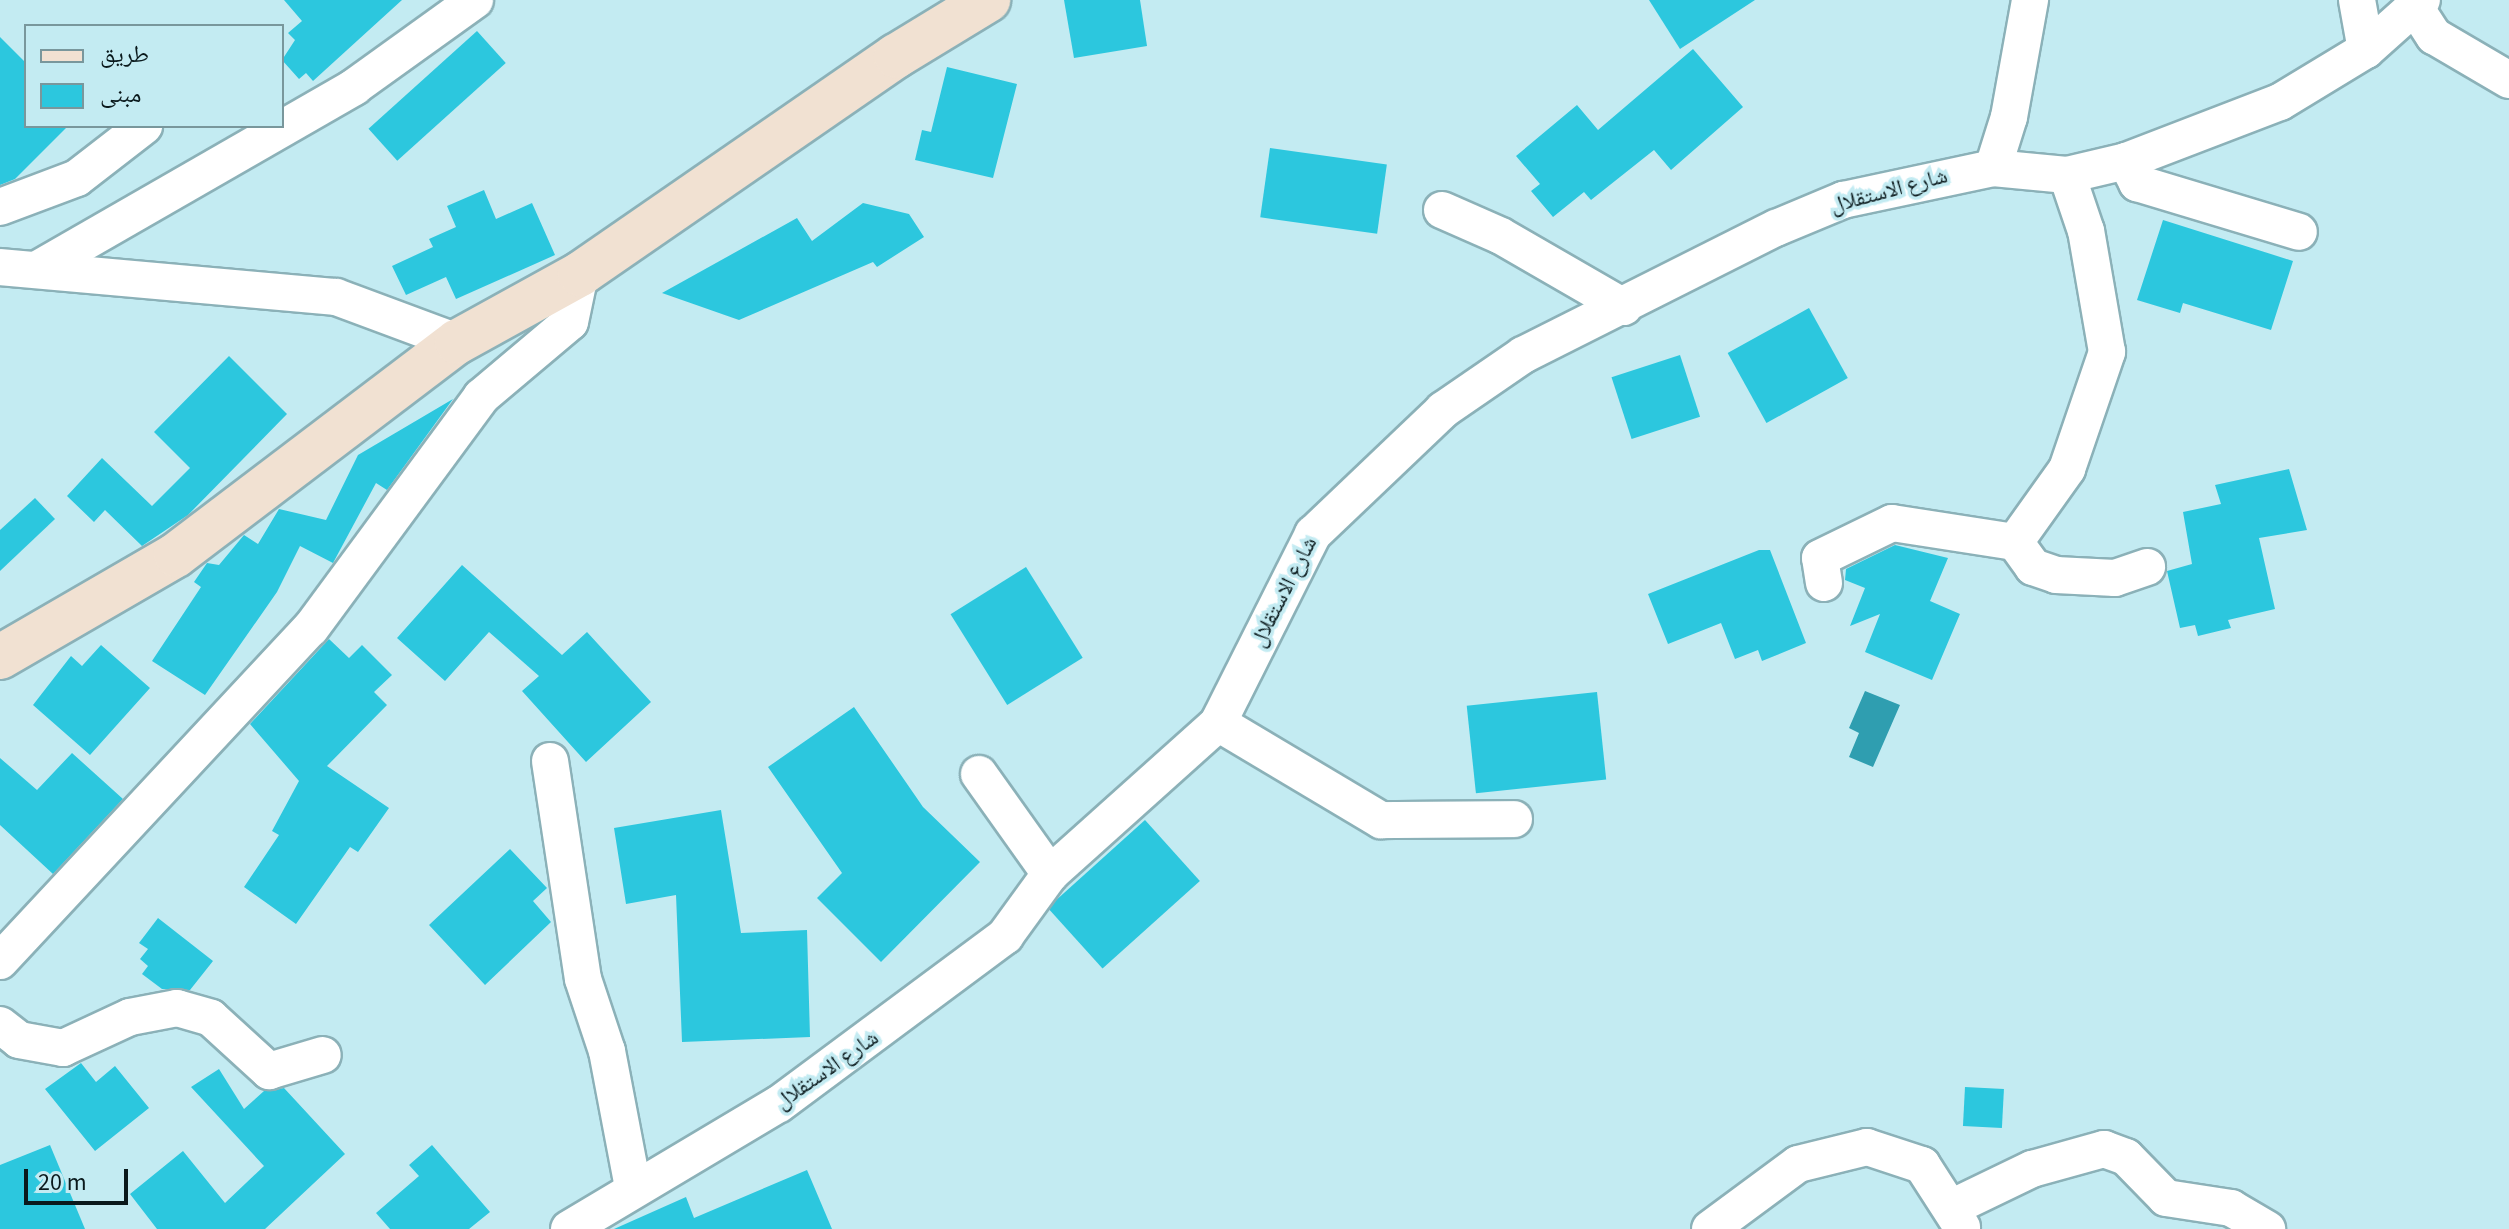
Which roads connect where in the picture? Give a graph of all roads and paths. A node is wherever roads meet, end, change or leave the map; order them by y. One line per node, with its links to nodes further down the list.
1 (475, 0): 16 (street)
2 (988, 0): 17 (main road)
3 (2030, 0): 10 (street)
4 (2357, 0): 6 (street)
5 (2419, 3): 6 (street, شارع الاستقلال); 7 (street)
6 (2366, 50): 9 (street, شارع الاستقلال)
7 (2509, 80)
8 (141, 128): 12 (street)
9 (2126, 161): 11 (street, شارع الاستقلال); 14 (street)
10 (1993, 168): 11 (street, شارع الاستقلال); 18 (street, شارع الاستقلال)
11 (2067, 175): 20 (street)
12 (0, 207)
13 (1442, 210): 18 (street)
14 (2299, 232)
15 (0, 267): 16 (street)
16 (38, 269): 19 (street)
17 (580, 274): 19 (main road); 29 (street)
18 (1624, 307): 24 (street, شارع الاستقلال)
19 (457, 342): 23 (main road)
20 (2015, 542): 21 (street); 22 (street)
21 (2147, 567)
22 (1824, 583)
23 (0, 657)
24 (1218, 723): 27 (street); 28 (street, شارع الاستقلال)
25 (550, 761): 32 (street)
26 (979, 774): 28 (street)
27 (1514, 819)
28 (1050, 874): 32 (street, شارع الاستقلال)
29 (0, 961)
30 (0, 1025): 31 (street)
31 (323, 1055)
32 (633, 1187): 34 (street, شارع الاستقلال)
33 (1958, 1218): 35 (street); 36 (street)
34 (569, 1229)
35 (1710, 1229)
36 (2267, 1229)

